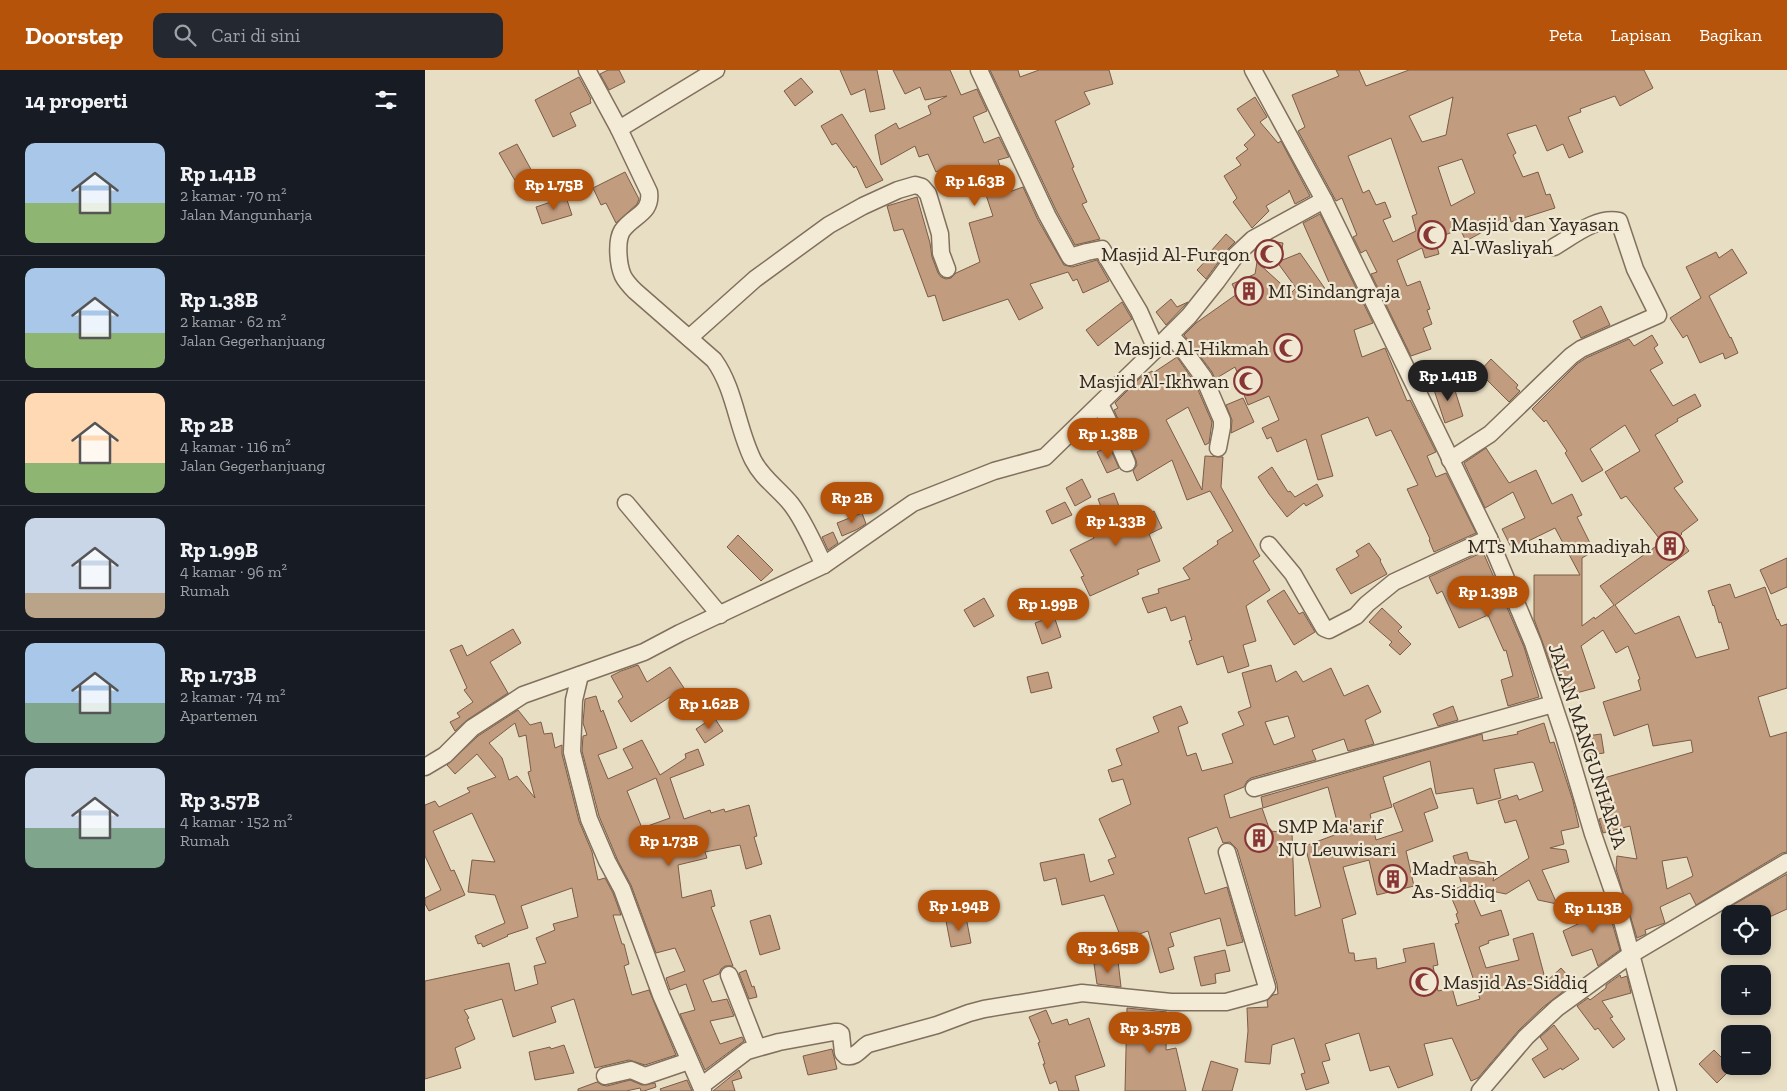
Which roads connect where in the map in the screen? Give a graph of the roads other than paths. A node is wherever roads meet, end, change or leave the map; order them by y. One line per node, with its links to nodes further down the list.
1 (587, 70): 5 (street)
2 (715, 70): 5 (street)
3 (979, 70): 11 (street)
4 (1253, 70): 6 (street, JALAN MANGUNHARJA)
5 (619, 129): 10 (street)
6 (1324, 200): 9 (street); 14 (street, JALAN MANGUNHARJA)
7 (1555, 247): 14 (street)
8 (947, 269): 10 (street)
9 (1170, 335): 11 (street); 13 (street)
10 (689, 338): 19 (street)
11 (1156, 349): 12 (street)
12 (1099, 404): 15 (street); 19 (street)
13 (1218, 448)
14 (1451, 460): 17 (street, JALAN MANGUNHARJA)
15 (1127, 463)
16 (626, 503): 20 (street)
17 (1489, 538): 18 (street); 22 (street, JALAN MANGUNHARJA)
18 (1269, 545)
19 (824, 566): 20 (street)
20 (720, 615): 21 (street)
21 (580, 675): 23 (street); 30 (street)
22 (1553, 704): 24 (street); 27 (street, JALAN MANGUNHARJA)
23 (425, 767)
24 (1254, 788)
25 (1227, 852): 29 (street)
26 (1787, 862): 27 (street)
27 (1630, 955): 33 (street); 34 (street, JALAN MANGUNHARJA)
28 (729, 975): 29 (street)
29 (757, 1047): 32 (street)
30 (689, 1061): 31 (street); 32 (street)
31 (605, 1076)
32 (702, 1088)
33 (1479, 1091)
34 (1667, 1091)

